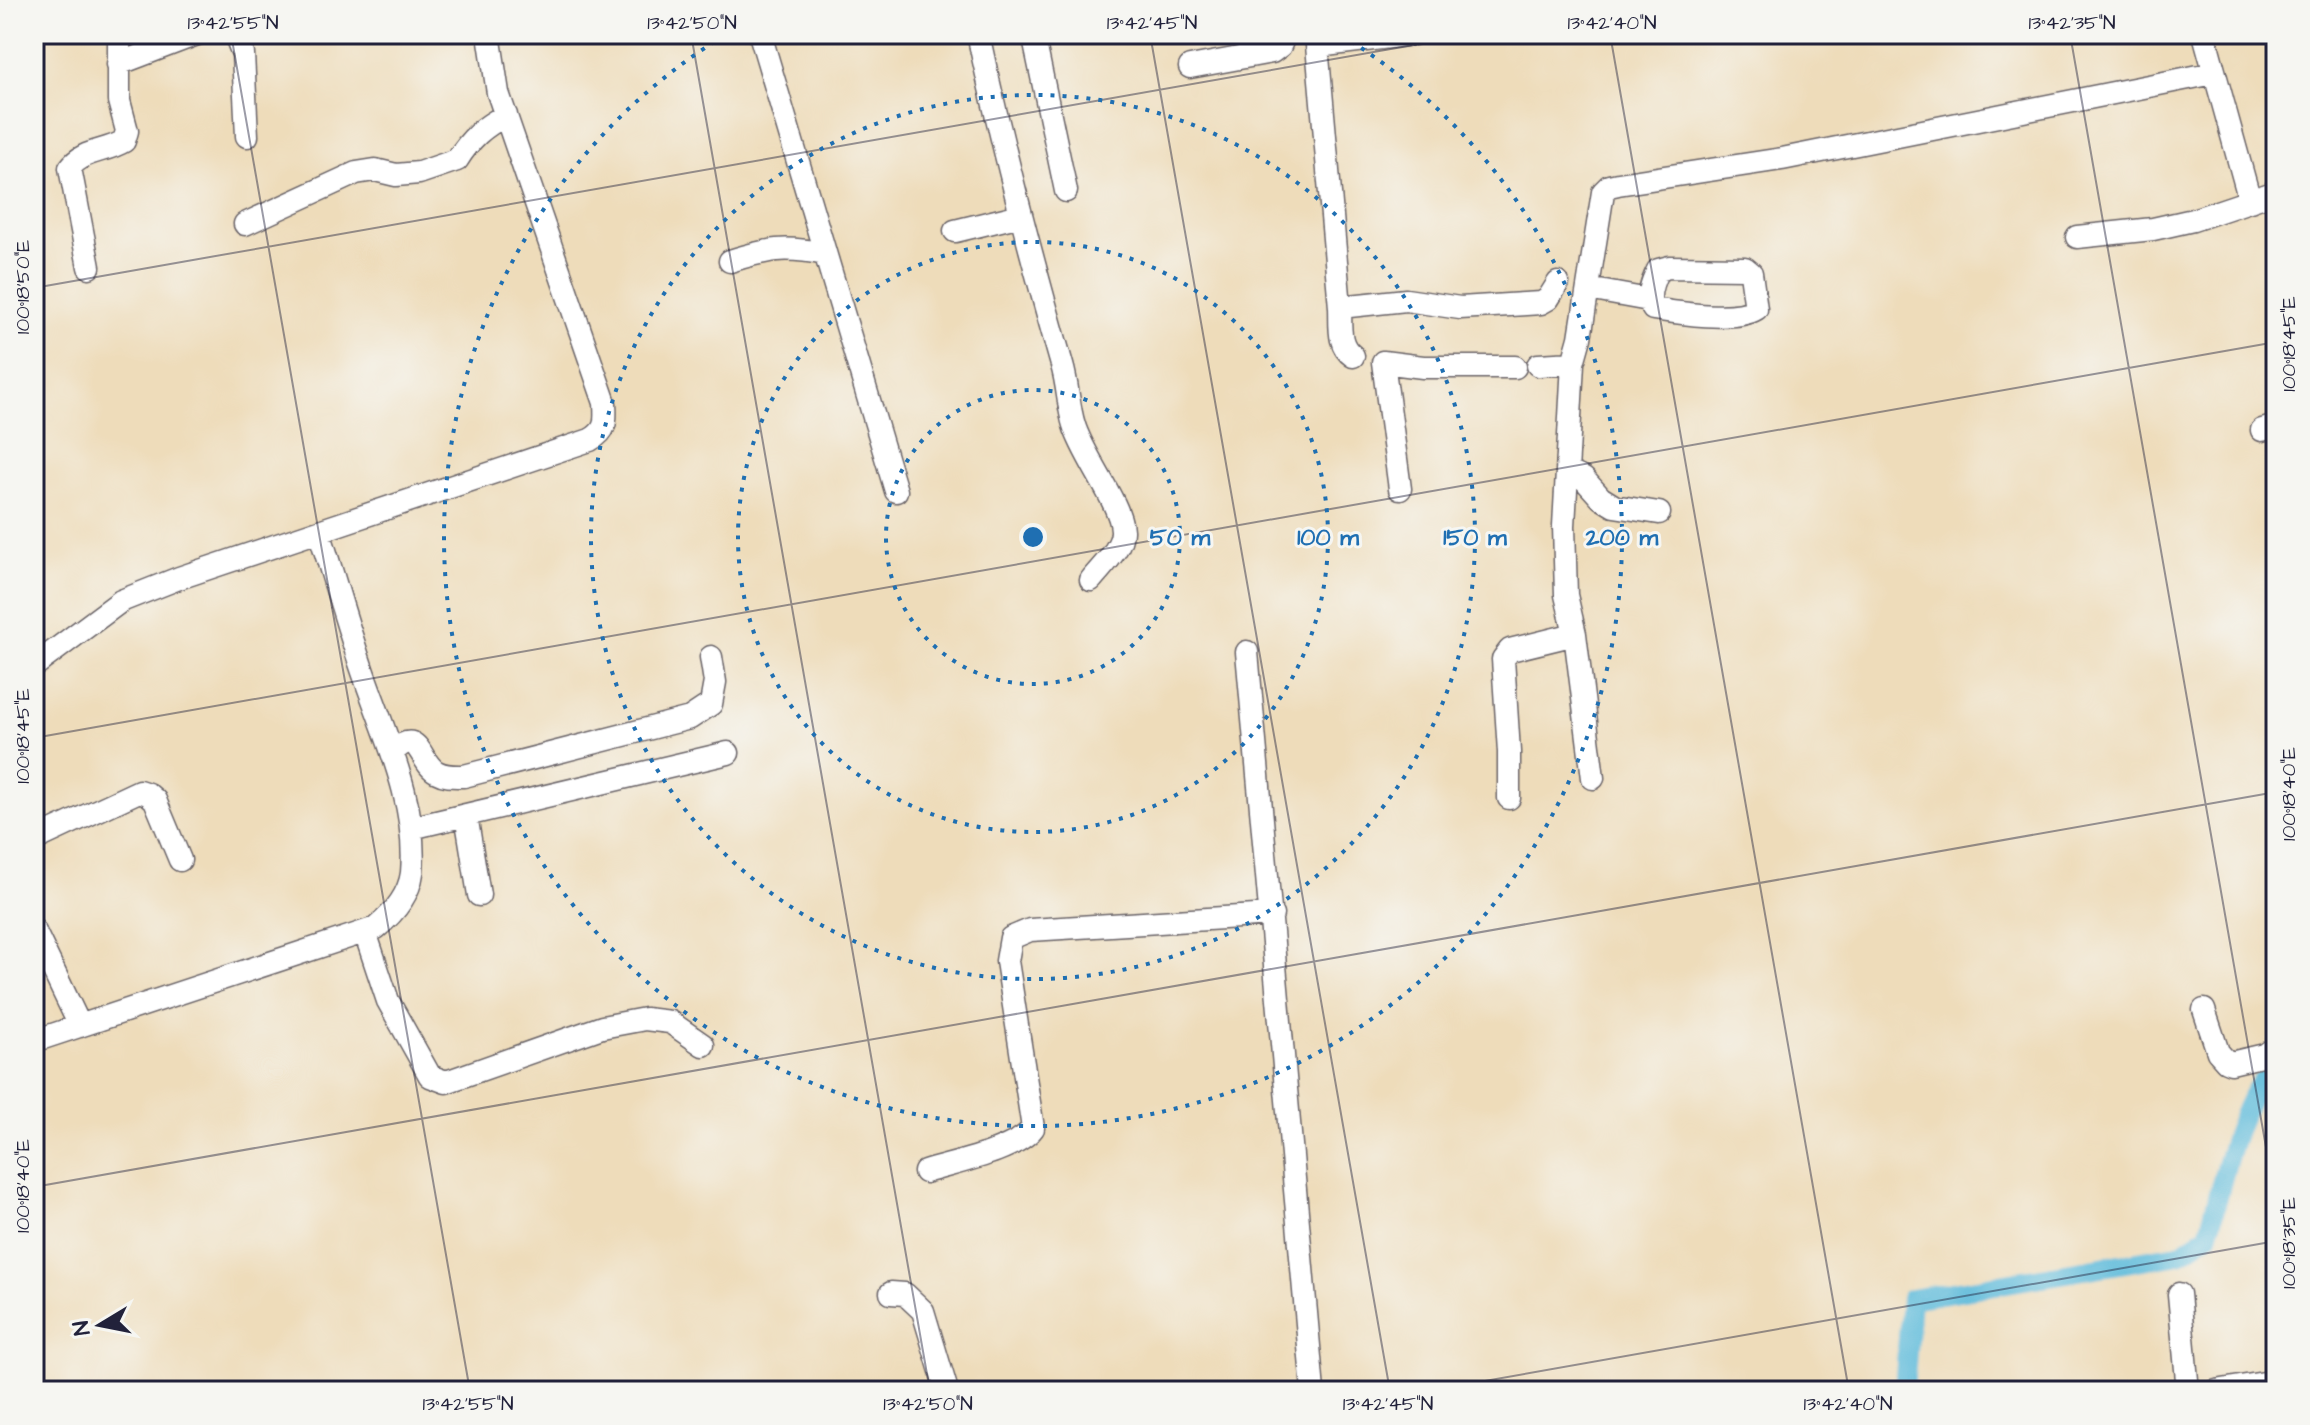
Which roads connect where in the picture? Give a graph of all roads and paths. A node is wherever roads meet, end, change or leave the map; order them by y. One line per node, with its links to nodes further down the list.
1 (119, 34): 12 (street)
2 (197, 34): 12 (street)
3 (235, 34): 16 (street)
4 (489, 34): 15 (street)
5 (760, 34): 24 (street)
6 (978, 34): 20 (street)
7 (1033, 34): 17 (street)
8 (1285, 34): 13 (street)
9 (1413, 34): 11 (street)
10 (2204, 34): 14 (street)
11 (1317, 40): 30 (street)
12 (118, 64): 26 (street)
13 (1190, 67)
14 (2214, 73): 19 (street); 28 (street)
15 (506, 115): 21 (street); 39 (street)
16 (247, 136)
17 (1066, 191)
18 (2276, 192): 19 (street)
19 (2250, 201): 23 (street)
20 (1021, 215): 22 (street); 40 (street)
21 (245, 224)
22 (955, 231)
23 (2077, 237)
24 (825, 254): 25 (street); 37 (street)
25 (730, 261)
26 (89, 267)
27 (1558, 283): 30 (street)
28 (1588, 289): 29 (street); 32 (street)
29 (1649, 300): 29 (street)
30 (1340, 307): 31 (street)
31 (1353, 356)
32 (1573, 363): 33 (street); 35 (street)
33 (1538, 365)
34 (1515, 367): 36 (street)
35 (1567, 471): 38 (street); 41 (street)
36 (1400, 489)
37 (896, 491)
38 (1659, 513)
39 (319, 531): 44 (street); 45 (street)
40 (1091, 580)
41 (1575, 634): 47 (street); 48 (street)
42 (1247, 652): 54 (street)
43 (711, 657): 45 (street)
44 (34, 666)
45 (393, 752): 50 (street)
46 (728, 753): 49 (street)
47 (1593, 778)
48 (1509, 798)
49 (466, 815): 50 (street); 53 (street)
50 (411, 828): 56 (street)
51 (34, 840): 52 (street)
52 (180, 860)
53 (479, 895)
54 (1272, 915): 62 (street); 67 (street)
55 (34, 930): 58 (street)
56 (365, 932): 58 (street); 60 (street)
57 (2204, 1010): 61 (street)
58 (80, 1026): 59 (street)
59 (34, 1041)
60 (703, 1045)
61 (2261, 1054)
62 (925, 1172)
63 (891, 1293): 66 (street)
64 (2179, 1294): 68 (street)
65 (2276, 1381): 69 (street)
66 (947, 1391)
67 (1313, 1391)
68 (2188, 1391)
69 (2216, 1391)

